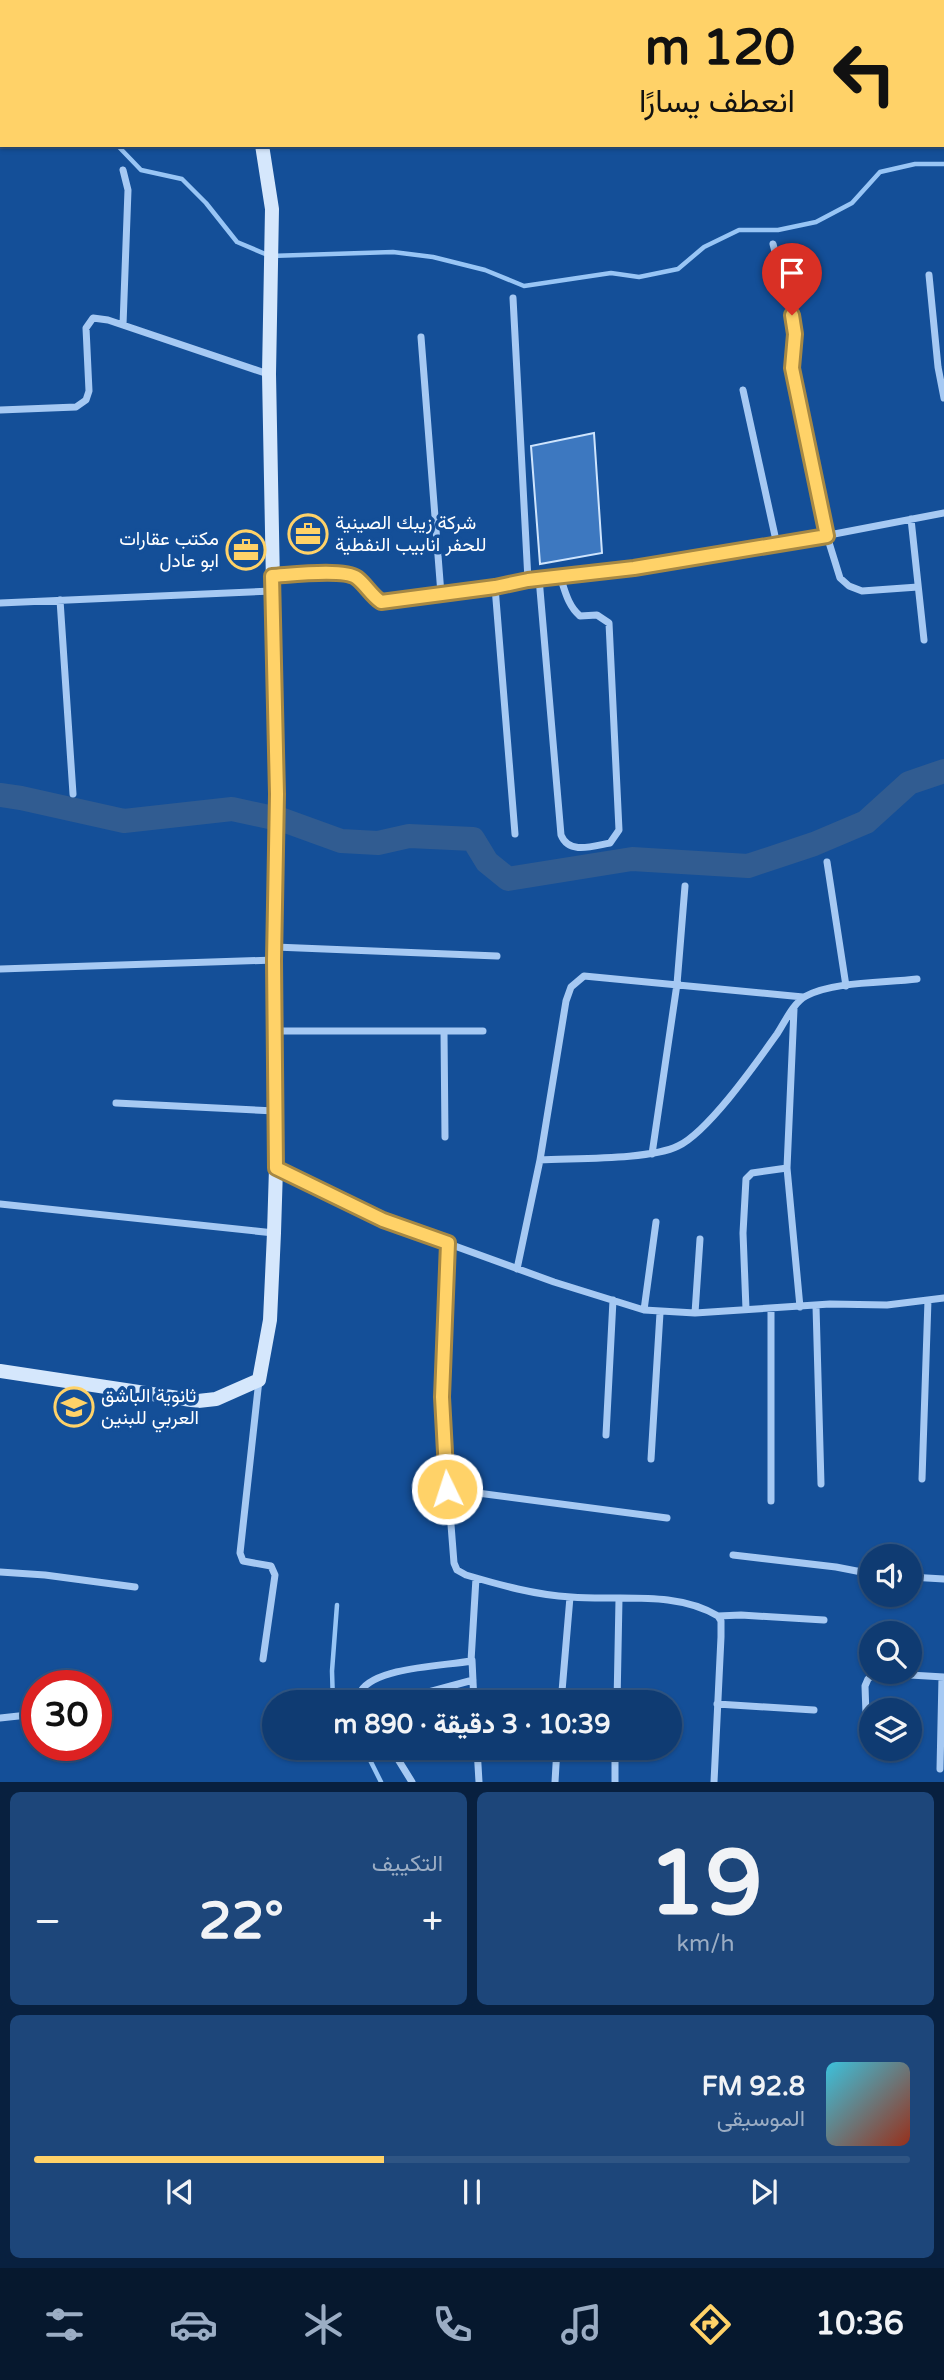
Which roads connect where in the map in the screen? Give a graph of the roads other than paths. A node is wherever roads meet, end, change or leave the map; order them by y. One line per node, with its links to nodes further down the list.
1 (262, 147): 8 (main road)
2 (123, 170): 6 (street)
3 (774, 244): 14 (street)
4 (929, 275): 10 (street)
5 (513, 299): 18 (street)
6 (123, 325): 8 (street); 11 (street)
7 (421, 337): 22 (street)
8 (269, 374): 19 (main road)
9 (743, 390): 15 (street)
10 (944, 398)
11 (0, 410)
12 (944, 513): 13 (street)
13 (911, 519): 14 (street); 21 (street)
14 (827, 536): 15 (street); 21 (street)
15 (777, 545): 16 (street)
16 (561, 576): 17 (street); 17 (street)
17 (539, 578): 18 (street)
18 (528, 580): 20 (street)
19 (272, 583): 22 (street); 23 (street); 30 (main road)
20 (495, 587): 22 (street); 27 (street)
21 (918, 587): 25 (street)
22 (440, 594)
23 (60, 600): 24 (street); 26 (street)
24 (0, 603)
25 (924, 640)
26 (73, 794)
27 (515, 834)
28 (827, 862): 35 (street)
29 (685, 886): 34 (street)
30 (274, 954): 31 (street); 32 (street); 38 (main road)
31 (497, 956)
32 (0, 969)
33 (917, 979): 35 (street)
34 (677, 984): 36 (street); 44 (street); 45 (street)
35 (846, 986): 36 (street)
36 (803, 998): 37 (street)
37 (794, 1008): 44 (street); 47 (street)
38 (275, 1031): 39 (street); 42 (main road)
39 (444, 1031): 40 (street); 43 (street)
40 (483, 1031)
41 (117, 1103): 42 (street)
42 (275, 1111): 46 (main road)
43 (445, 1138)
44 (652, 1154): 45 (street)
45 (540, 1160): 53 (street)
46 (276, 1168): 50 (main road); 52 (street)
47 (787, 1168): 58 (street); 61 (street)
48 (0, 1204): 50 (street)
49 (656, 1222): 60 (street)
50 (274, 1233): 65 (main road)
51 (700, 1239): 63 (street)
52 (448, 1243): 53 (street); 70 (street)
53 (517, 1269): 55 (street)
54 (944, 1298): 56 (street)
55 (613, 1300): 60 (street); 66 (street)
56 (928, 1300): 57 (street); 68 (street)
57 (816, 1306): 58 (street); 69 (street)
58 (800, 1307): 59 (street)
59 (771, 1308): 61 (street); 71 (street)
60 (644, 1310): 62 (street)
61 (746, 1310): 63 (street)
62 (660, 1313): 63 (street); 67 (street)
63 (695, 1313)
64 (0, 1371): 65 (main road)
65 (259, 1380): 84 (street)
66 (606, 1435)
67 (651, 1459)
68 (922, 1479)
69 (821, 1484)
70 (447, 1489): 72 (street); 76 (street)
71 (771, 1502)
72 (667, 1518)
73 (733, 1555): 74 (street)
74 (859, 1571)
75 (0, 1572): 79 (street)
76 (476, 1578): 80 (street); 85 (street)
77 (922, 1578): 78 (street)
78 (944, 1579)
79 (135, 1587)
80 (569, 1597): 81 (street); 91 (street)
81 (620, 1598): 82 (street); 92 (street)
82 (718, 1616): 83 (street); 94 (street)
83 (824, 1620)
84 (263, 1659)
85 (472, 1660): 87 (street); 88 (street)
86 (943, 1677): 93 (street); 102 (street)
87 (473, 1680): 89 (street); 90 (street)
88 (362, 1690)
89 (436, 1690)
90 (473, 1690)
91 (562, 1690)
92 (617, 1690)
93 (865, 1698)
94 (717, 1704): 95 (street); 107 (street)
95 (814, 1710)
96 (21, 1716): 97 (street)
97 (0, 1718)
98 (398, 1760): 103 (street)
99 (478, 1760): 104 (street)
100 (556, 1760): 105 (street)
101 (615, 1760): 106 (street)
102 (940, 1769)
103 (412, 1782)
104 (479, 1782)
105 (555, 1782)
106 (615, 1782)
107 (714, 1782)

